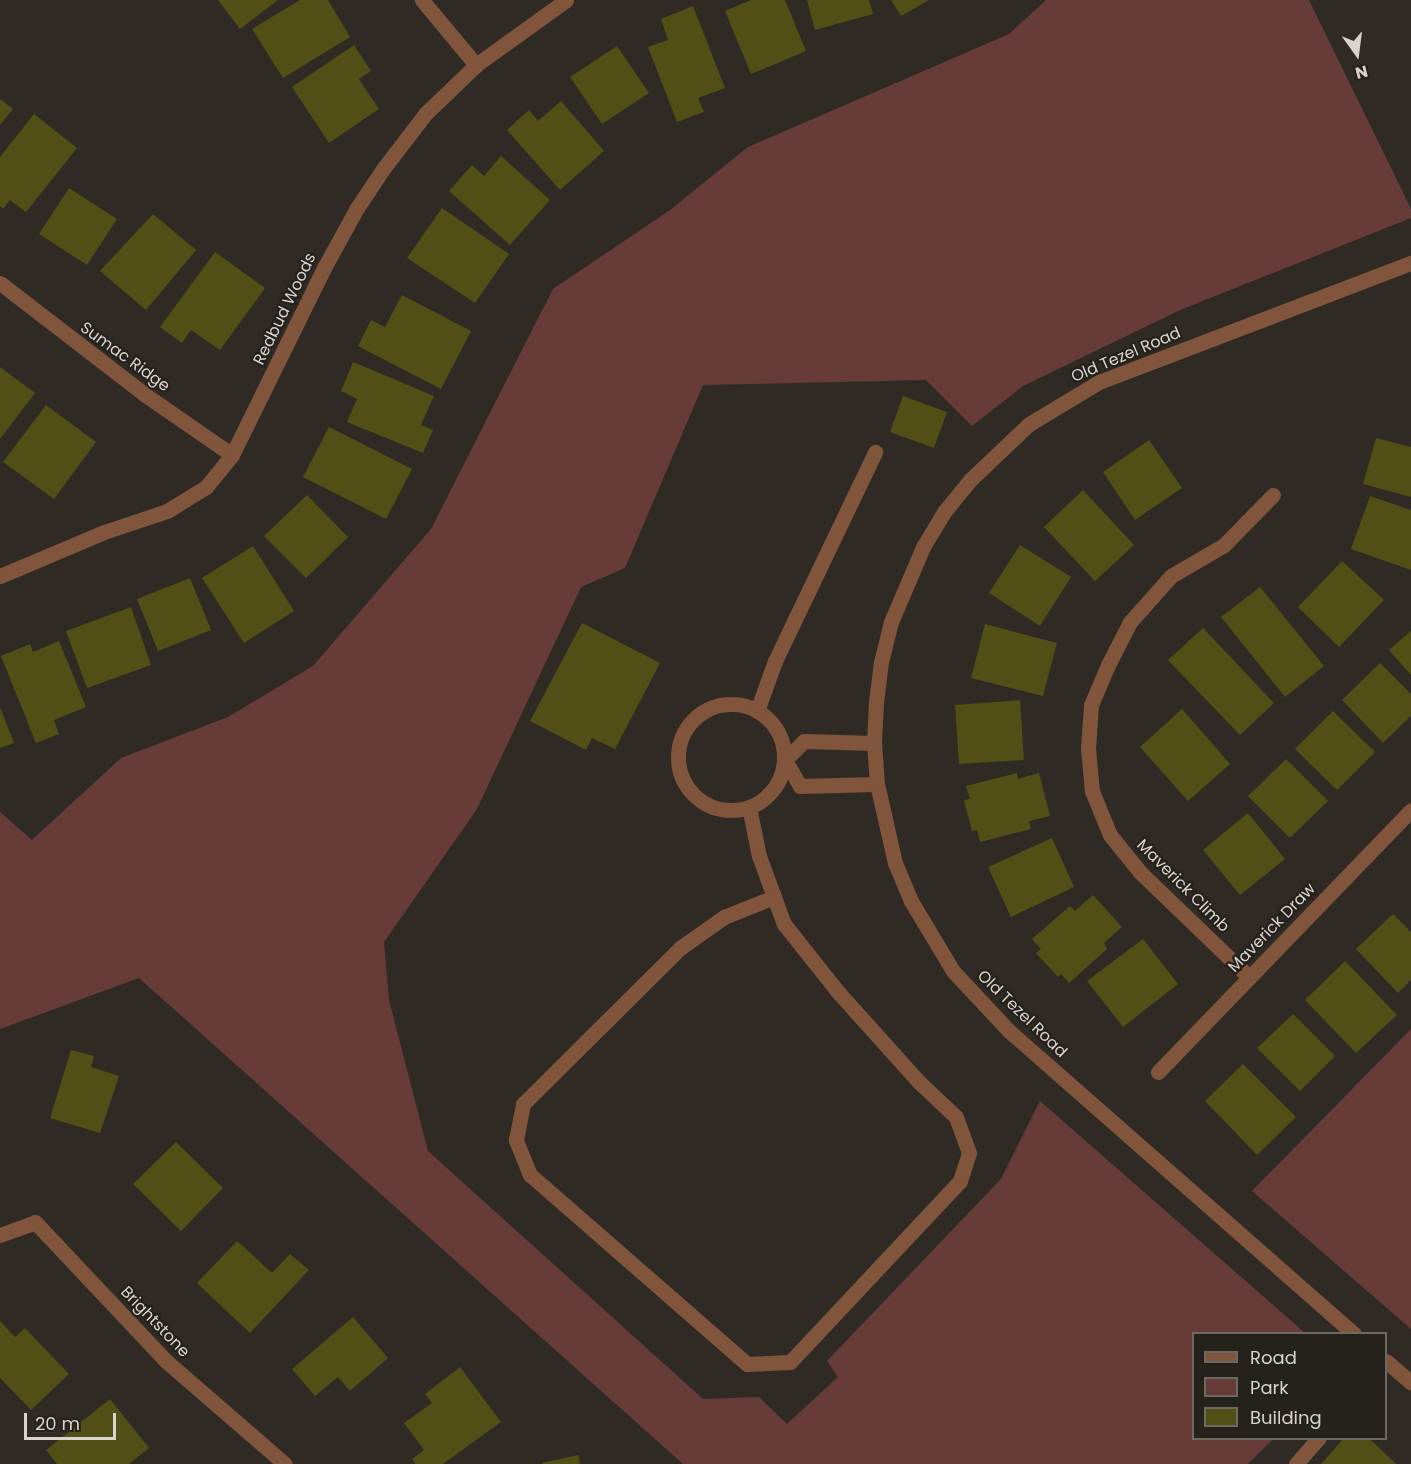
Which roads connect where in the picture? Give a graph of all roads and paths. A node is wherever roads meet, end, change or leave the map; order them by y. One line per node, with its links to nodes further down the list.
1 (422, 0): 3 (street)
2 (566, 0): 3 (street, Redbud Woods)
3 (476, 65): 7 (street, Redbud Woods)
4 (1411, 262): 11 (street, Old Tezel Road)
5 (0, 283): 7 (street, Sumac Ridge)
6 (875, 452): 10 (street)
7 (232, 455): 9 (street, Redbud Woods)
8 (1273, 495): 17 (street, Maverick Climb)
9 (0, 576)
10 (757, 711): 12 (street); 14 (street)
11 (874, 743): 12 (street); 13 (street, Old Tezel Road)
12 (785, 760): 13 (street); 14 (street)
13 (877, 784): 20 (street, Old Tezel Road)
14 (749, 807): 16 (street)
15 (1411, 810): 17 (street, Maverick Draw)
16 (774, 897): 16 (street)
17 (1249, 977): 18 (street, Maverick Draw)
18 (1158, 1072)
19 (0, 1235): 24 (street, Brightstone)
20 (1352, 1332)
21 (1387, 1362): 22 (street)
22 (1411, 1383)
23 (1317, 1440): 25 (street)
24 (285, 1464)
25 (1296, 1464)

